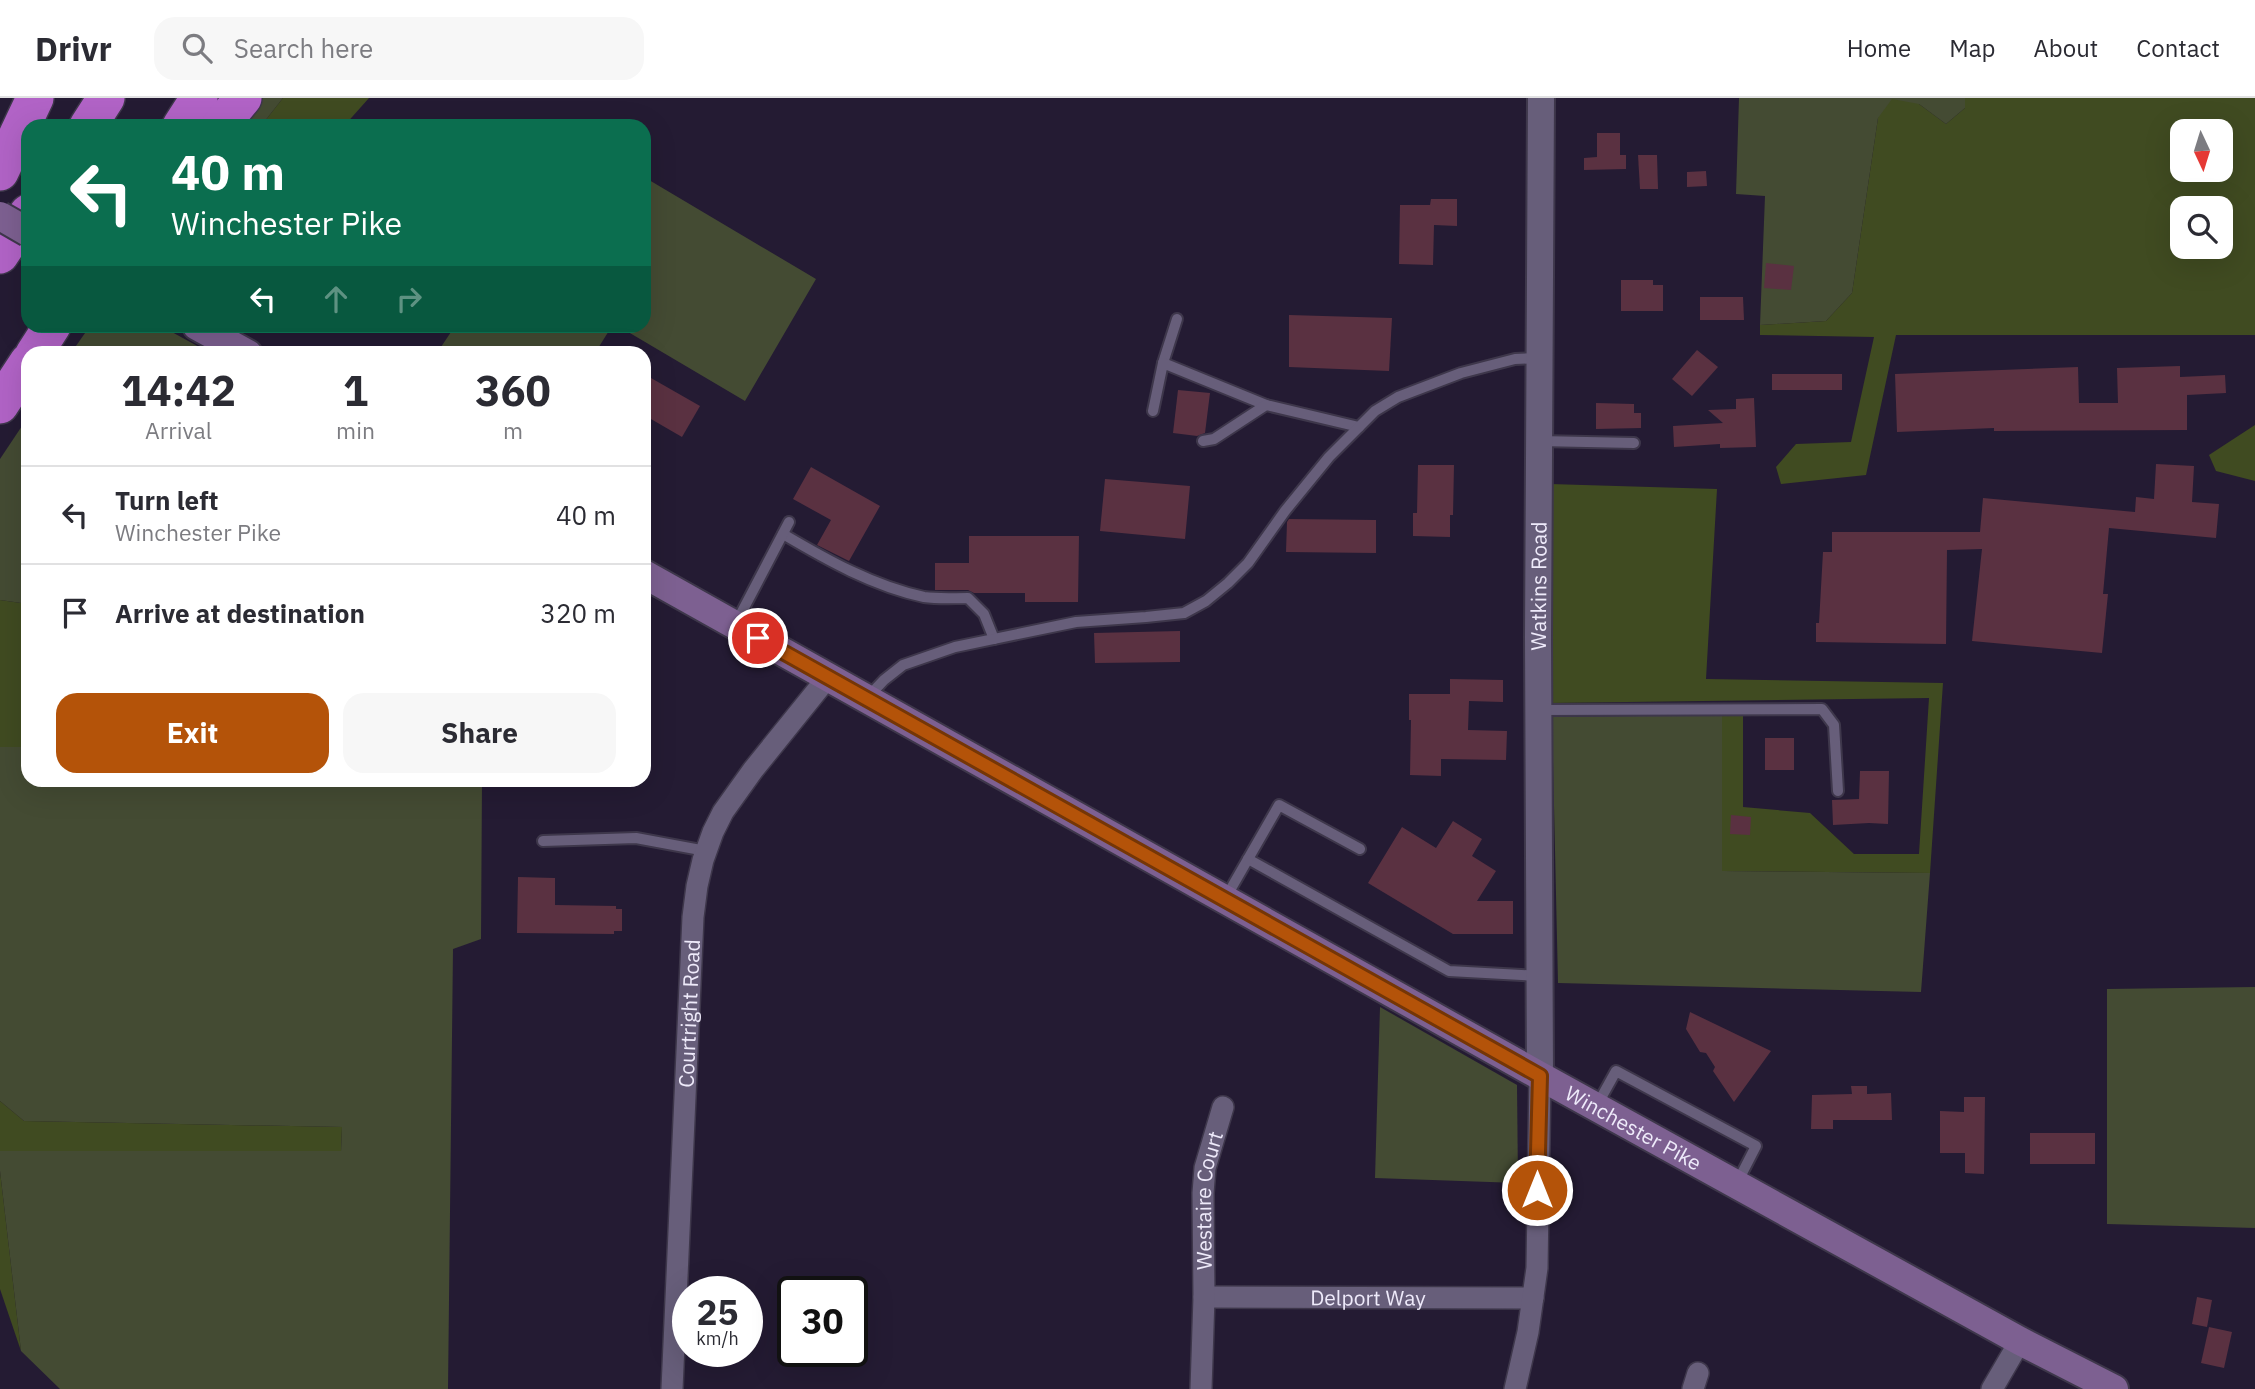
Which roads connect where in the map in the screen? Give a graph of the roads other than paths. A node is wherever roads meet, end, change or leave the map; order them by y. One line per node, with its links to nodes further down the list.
1 (35, 98): 7 (highway)
2 (61, 98): 8 (highway)
3 (106, 98): 9 (highway)
4 (199, 98): 10 (highway)
5 (243, 98): 11 (highway)
6 (1541, 98): 23 (street, Watkins Road)
7 (25, 119)
8 (47, 119)
9 (92, 119)
10 (186, 119)
11 (226, 119)
12 (21, 128): 14 (highway)
13 (21, 157): 15 (highway)
14 (0, 172)
15 (0, 188)
16 (0, 216): 18 (main road, bridge)
17 (21, 224): 19 (highway)
18 (21, 228)
19 (0, 255)
20 (1177, 319): 24 (lane)
21 (210, 333): 22 (main road)
22 (233, 346)
23 (1539, 358): 29 (lane); 31 (street, Watkins Road)
24 (1163, 363): 27 (lane); 28 (lane)
25 (21, 373): 26 (highway)
26 (0, 405)
27 (1266, 405): 29 (lane); 30 (lane)
28 (1153, 411)
29 (1359, 427): 37 (lane)
30 (1203, 441)
31 (1539, 441): 32 (lane); 40 (street, Watkins Road)
32 (1633, 443)
33 (789, 522): 34 (lane)
34 (783, 534): 36 (lane); 37 (lane)
35 (651, 578): 36 (main road, Winchester Pike)
36 (735, 625): 38 (main road, Winchester Pike)
37 (994, 639): 39 (lane)
38 (828, 677): 39 (main road, Winchester Pike); 44 (street, Courtright Road)
39 (867, 698): 46 (main road, Winchester Pike)
40 (1539, 710): 41 (lane); 47 (street, Watkins Road)
41 (1839, 791)
42 (543, 841): 44 (lane)
43 (1360, 849): 45 (lane)
44 (706, 851): 55 (street, Courtright Road)
45 (1248, 859): 46 (lane); 47 (lane)
46 (1225, 899): 48 (main road, Winchester Pike)
47 (1540, 976): 48 (street, Watkins Road)
48 (1540, 1076): 50 (main road, Winchester Pike); 53 (street)
49 (1223, 1107): 52 (street, Westaire Court)
50 (1596, 1107): 51 (main road, Winchester Pike); 51 (lane)
51 (1737, 1184): 54 (main road, Winchester Pike)
52 (1204, 1297): 53 (street, Delport Way); 56 (street, Westaire Court)
53 (1533, 1297): 57 (street)
54 (2020, 1341): 58 (street); 59 (main road, Winchester Pike)
55 (672, 1389)
56 (1201, 1389)
57 (1515, 1389)
58 (1992, 1389)
59 (2114, 1389)

